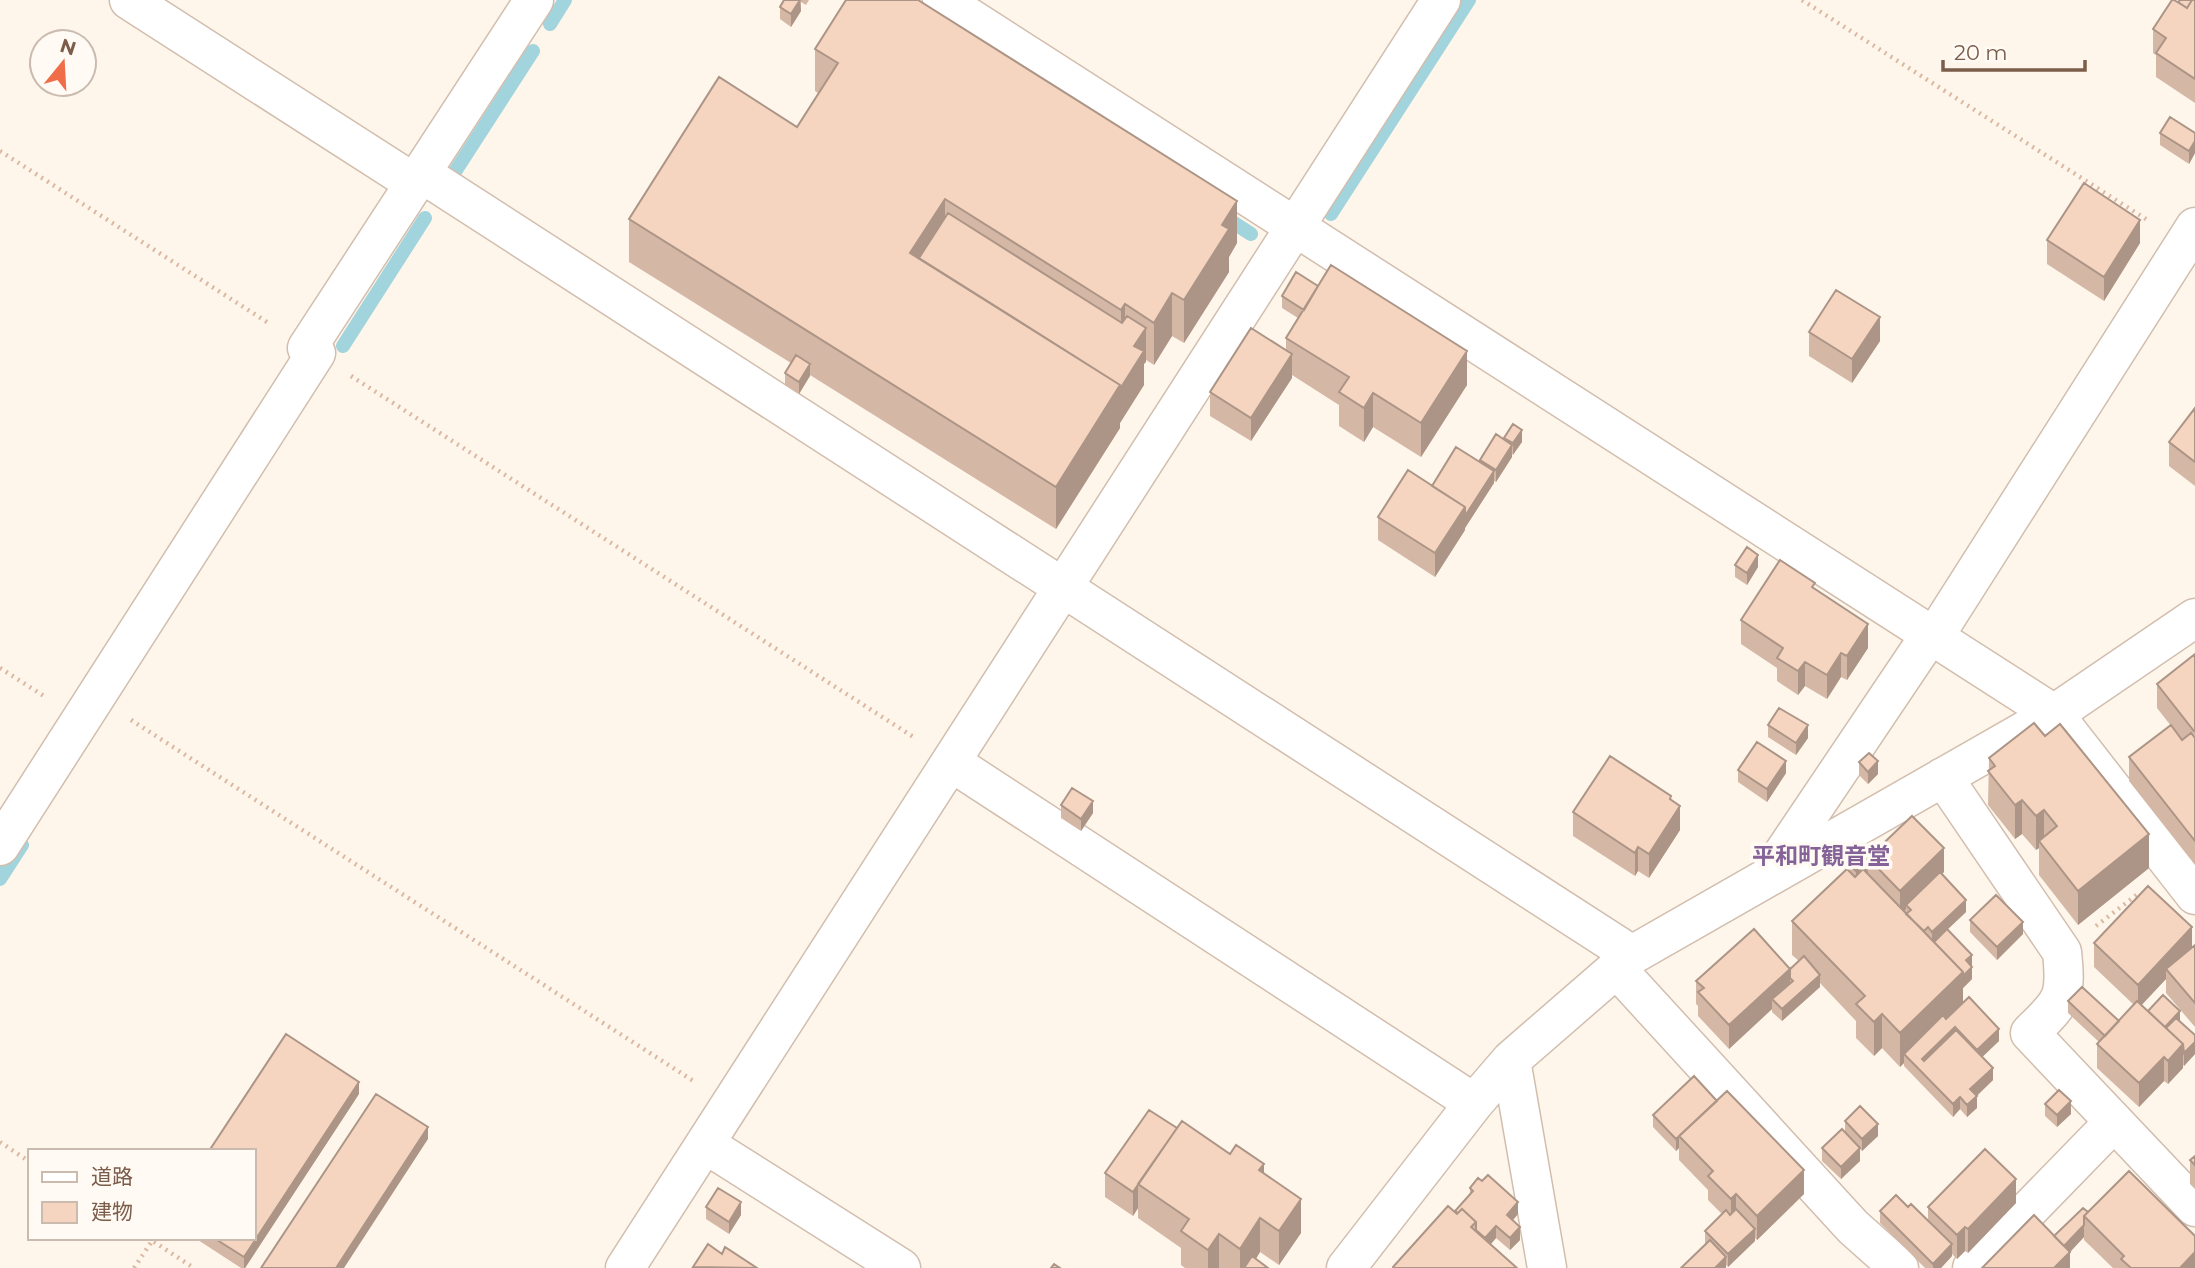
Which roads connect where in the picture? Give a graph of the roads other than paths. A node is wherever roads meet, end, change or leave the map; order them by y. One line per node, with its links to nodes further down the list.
1 (130, 0): 5 (street)
2 (534, 0): 5 (street)
3 (942, 0): 6 (street)
4 (1441, 0): 6 (street)
5 (417, 178): 8 (street); 14 (street)
6 (1297, 227): 8 (street); 10 (street)
7 (2190, 235): 10 (street)
8 (1064, 588): 12 (street); 17 (street)
9 (2195, 618): 11 (street)
10 (1932, 636): 11 (street); 15 (street)
11 (2054, 714): 13 (street); 16 (street)
12 (951, 762): 19 (street); 21 (street)
13 (1943, 777): 15 (street); 20 (street)
14 (0, 846)
15 (1768, 878): 17 (street)
16 (2184, 881)
17 (1624, 962): 18 (street); 27 (street)
18 (1511, 1059): 19 (street); 26 (street)
19 (1474, 1103): 25 (street)
20 (2115, 1122): 22 (street); 28 (street)
21 (705, 1144): 23 (street); 24 (street)
22 (2195, 1207)
23 (625, 1268)
24 (901, 1268)
25 (1346, 1268)
26 (1547, 1268)
27 (1899, 1268)
28 (1972, 1268)

